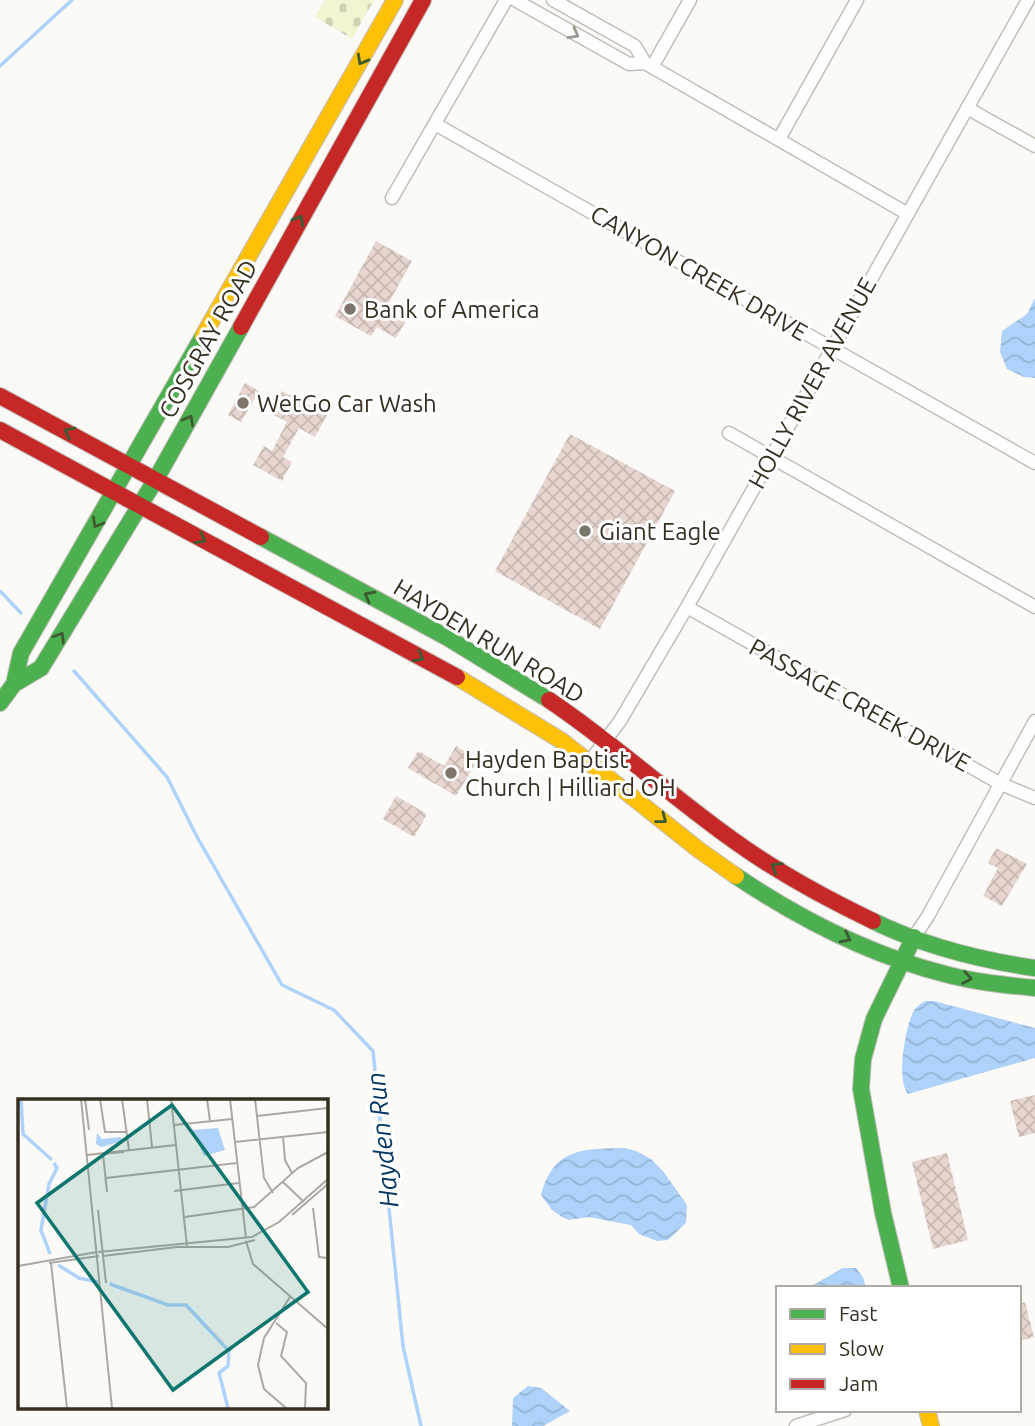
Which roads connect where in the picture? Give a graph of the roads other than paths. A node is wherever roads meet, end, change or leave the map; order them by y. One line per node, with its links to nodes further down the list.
1 (395, 0): 22 (main road, COSGRAY ROAD, one-way to 22)
2 (423, 0): 23 (main road, COSGRAY ROAD, one-way to 2)
3 (506, 0): 11 (street)
4 (514, 0): 9 (street, one-way to 9)
5 (554, 0): 9 (street)
6 (690, 0): 9 (street)
7 (857, 0): 12 (street)
8 (1028, 0): 10 (street, HOLLY RIVER AVENUE)
9 (649, 65): 12 (street)
10 (967, 108): 13 (street); 15 (street, HOLLY RIVER AVENUE)
11 (435, 124): 14 (street); 16 (street, CANYON CREEK DRIVE)
12 (779, 139): 15 (street)
13 (1035, 146)
14 (392, 198)
15 (908, 214): 16 (street, HOLLY RIVER AVENUE)
16 (831, 348): 20 (street, HOLLY RIVER AVENUE); 21 (street, CANYON CREEK DRIVE)
17 (0, 396): 22 (main road, HAYDEN RUN ROAD, one-way to 17)
18 (0, 430): 24 (main road, HAYDEN RUN ROAD)
19 (729, 433): 20 (street)
20 (771, 456): 26 (street, HOLLY RIVER AVENUE); 27 (street)
21 (1035, 463)
22 (130, 464): 23 (main road, HAYDEN RUN ROAD); 24 (main road, COSGRAY ROAD)
23 (156, 479): 25 (main road, COSGRAY ROAD); 31 (main road, HAYDEN RUN ROAD, one-way to 23)
24 (115, 490): 25 (main road, HAYDEN RUN ROAD); 28 (main road, COSGRAY ROAD, one-way to 28)
25 (141, 506): 28 (main road, COSGRAY ROAD, one-way to 25); 32 (main road, HAYDEN RUN ROAD, one-way to 32)
26 (687, 607): 31 (street, HOLLY RIVER AVENUE); 33 (street, PASSAGE CREEK DRIVE)
27 (1035, 607)
28 (13, 684): 29 (main road, COSGRAY ROAD)
29 (0, 704)
30 (1035, 721): 33 (street)
31 (606, 740): 32 (street, HOLLY RIVER AVENUE); 35 (main road, HAYDEN RUN ROAD, one-way to 31)
32 (590, 761): 36 (main road, HAYDEN RUN ROAD, one-way to 36)
33 (1001, 784): 34 (street, PASSAGE CREEK DRIVE); 35 (street)
34 (1035, 798)
35 (914, 937): 36 (main road); 37 (main road, HAYDEN RUN ROAD)
36 (901, 961): 38 (main road, HAYDEN RUN ROAD, one-way to 38); 39 (main road)
37 (1035, 968)
38 (1035, 988)
39 (901, 1286)
40 (839, 1412): 41 (street)
41 (796, 1426)

